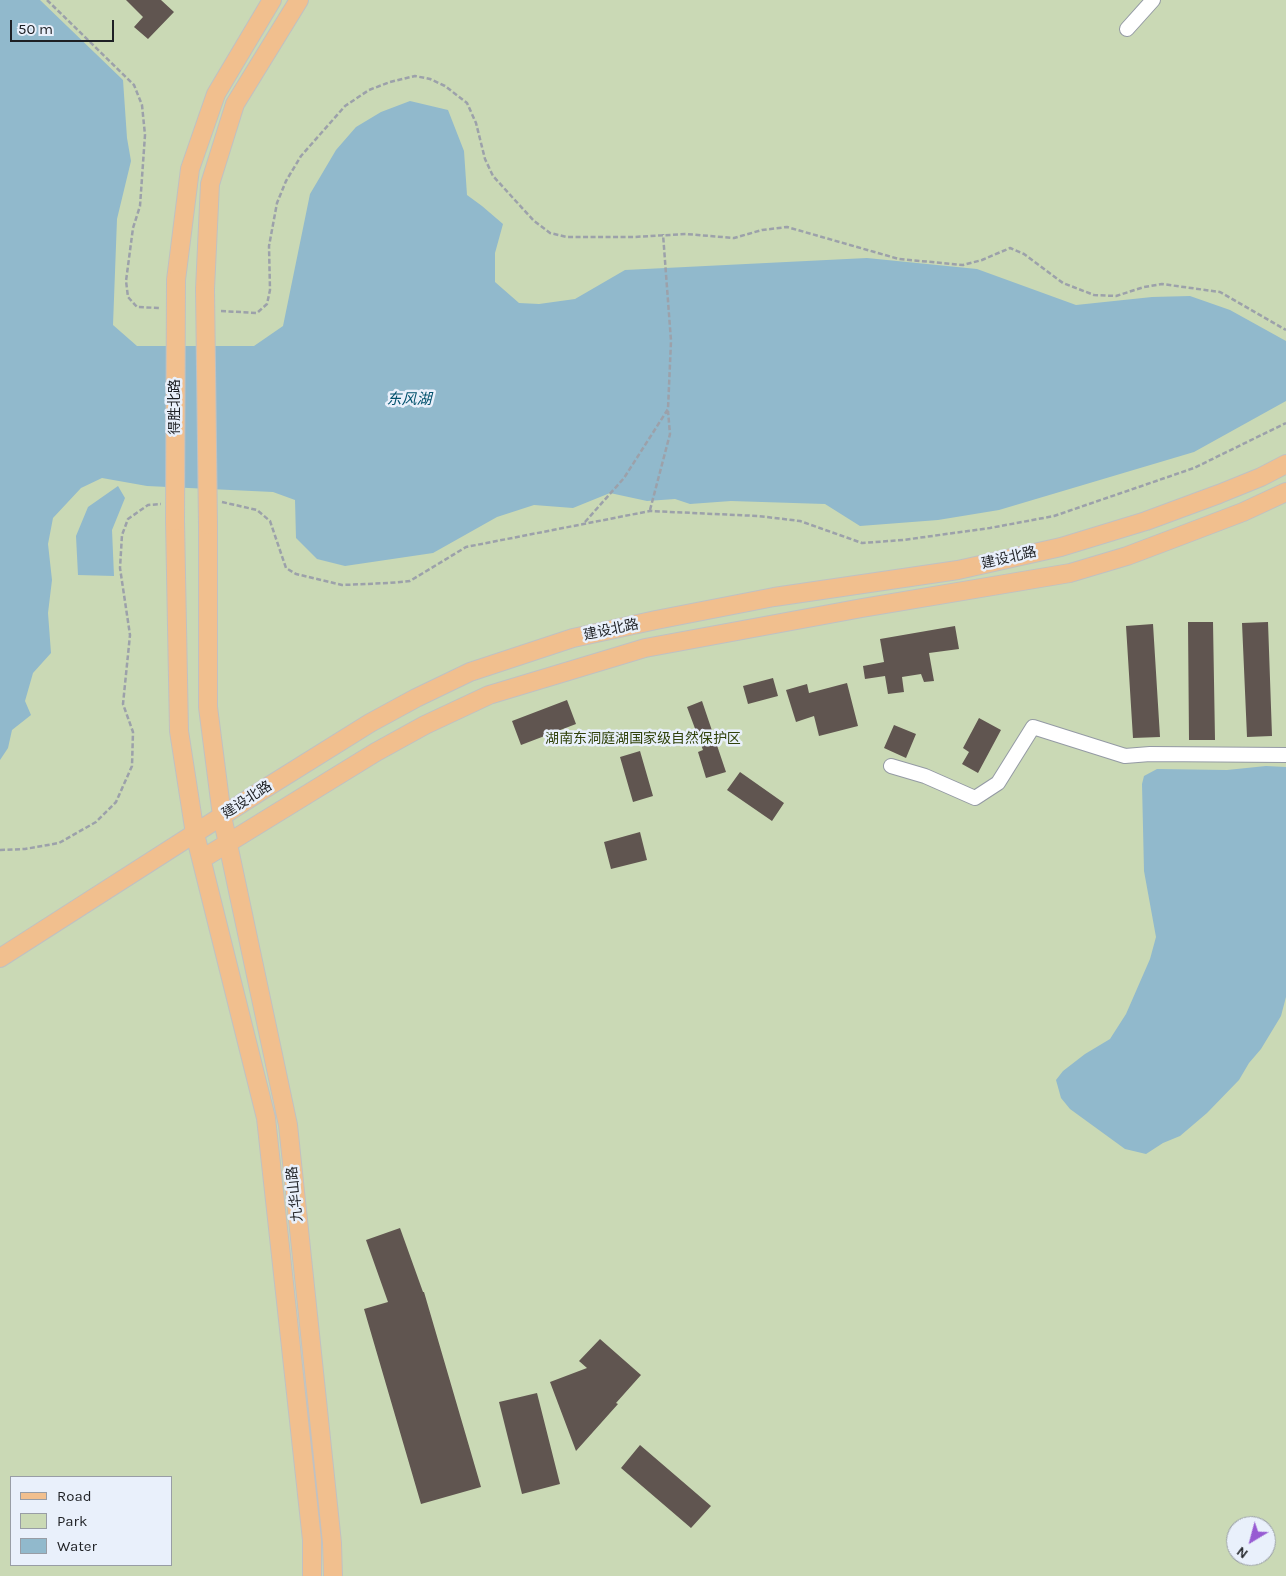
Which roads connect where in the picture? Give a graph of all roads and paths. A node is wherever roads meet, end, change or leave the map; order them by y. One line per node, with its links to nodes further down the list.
1 (47, 0): 7 (path)
2 (272, 0): 21 (main road, 得胜北路, bridge)
3 (299, 0): 20 (main road, bridge)
4 (1152, 0): 5 (street)
5 (1126, 29)
6 (663, 234): 8 (path); 9 (path); 10 (path)
7 (150, 308)
8 (242, 312)
9 (1286, 330)
10 (668, 409): 16 (path); 17 (path)
11 (1286, 423): 16 (path)
12 (1286, 464): 20 (main road, 建设北路)
13 (1286, 492): 22 (main road)
14 (216, 502): 17 (path)
15 (167, 504): 23 (path)
16 (650, 511): 17 (path)
17 (584, 523)
18 (1286, 755): 19 (street)
19 (891, 766)
20 (222, 816): 21 (main road, 建设北路); 22 (main road, 九华山路)
21 (195, 834): 24 (main road, 九华山路); 25 (main road, 建设北路)
22 (228, 842): 24 (main road); 27 (main road, 九华山路)
23 (0, 850)
24 (202, 859): 26 (main road, 九华山路)
25 (0, 958)
26 (312, 1576)
27 (333, 1576)

